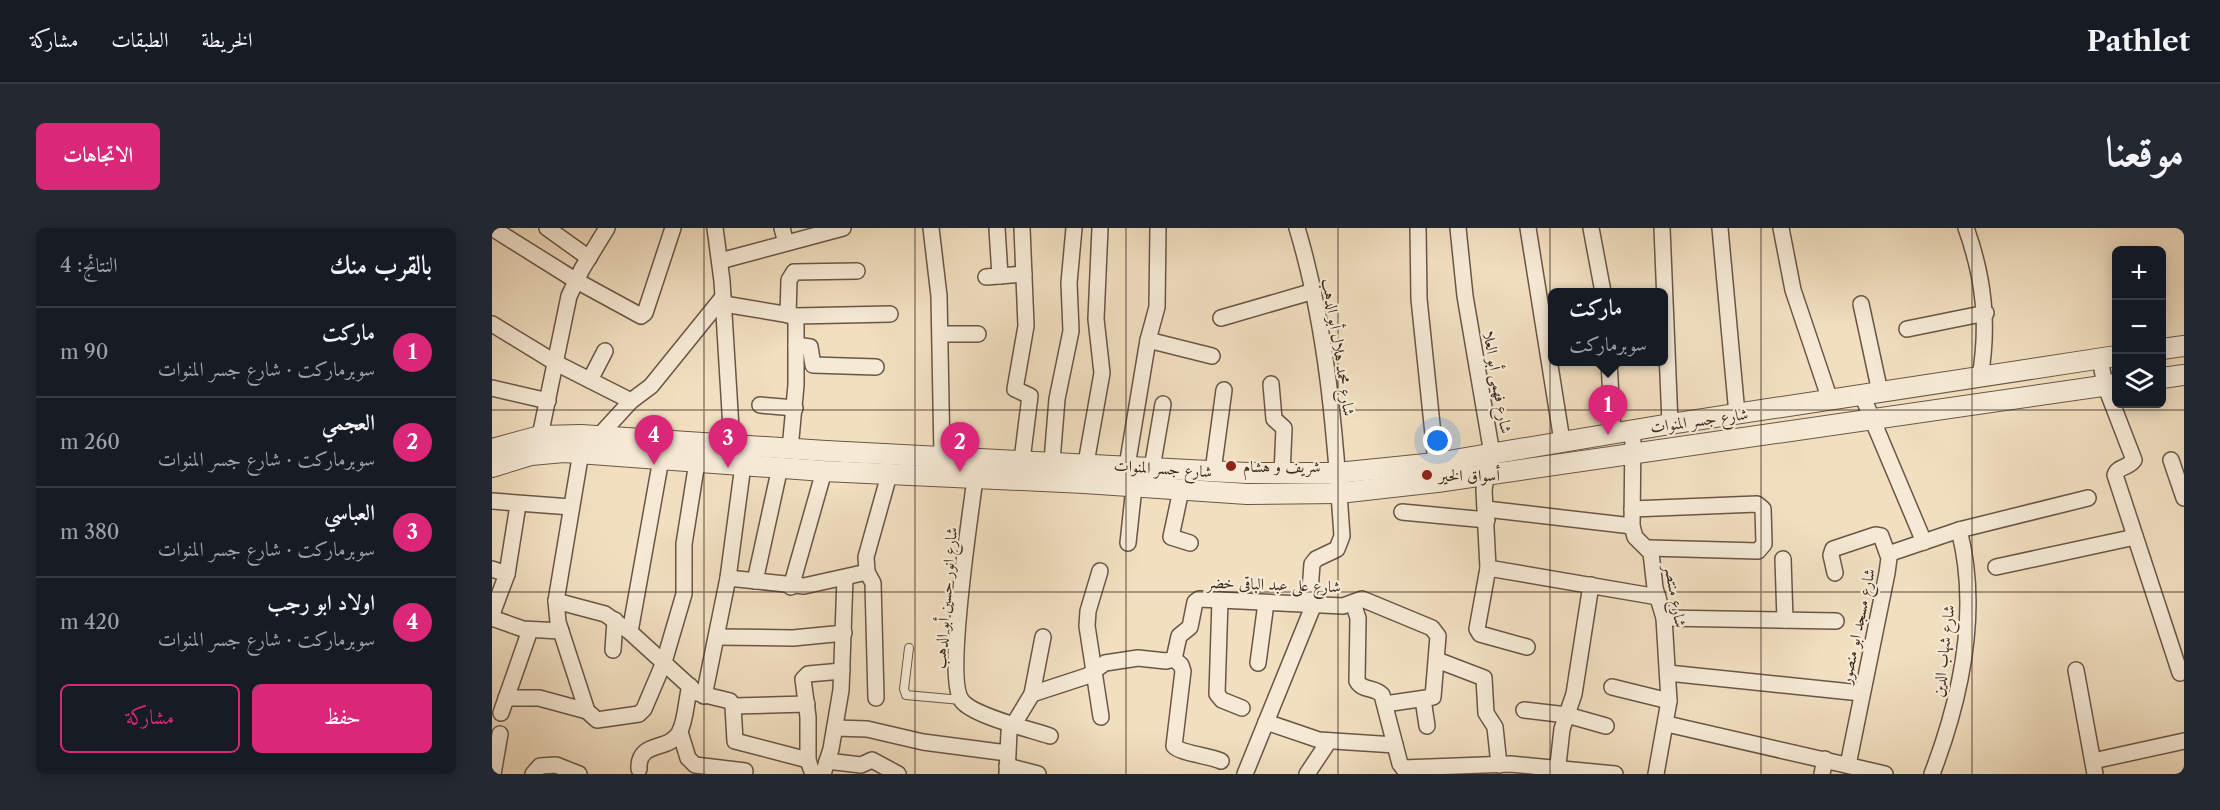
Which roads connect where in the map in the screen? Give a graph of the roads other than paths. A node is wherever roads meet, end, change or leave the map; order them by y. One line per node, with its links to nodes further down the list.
1 (492, 228): 27 (street)
2 (547, 228): 23 (street)
3 (607, 228): 23 (street)
4 (673, 228): 27 (street)
5 (715, 228): 24 (street)
6 (931, 228): 39 (street)
7 (997, 228): 26 (street)
8 (1022, 228): 26 (street)
9 (1074, 228): 87 (street)
10 (1100, 228): 89 (street)
11 (1158, 228): 41 (street)
12 (1297, 228): 30 (street, شارع محمد هلال أبو الدهب)
13 (1418, 228): 90 (street)
14 (1458, 228): 81 (street, شارع فهمى أبو العلا)
15 (1528, 228): 46 (street)
16 (1592, 228): 28 (street)
17 (1662, 228): 29 (street)
18 (1720, 228): 69 (street)
19 (1781, 228): 63 (street)
20 (1966, 228): 33 (street)
21 (833, 229): 22 (street)
22 (784, 236): 24 (street)
23 (589, 258): 27 (street)
24 (720, 261): 31 (street)
25 (856, 271): 35 (street)
26 (1024, 274): 85 (street)
27 (575, 280): 49 (street)
28 (1602, 288)
29 (1664, 288)
30 (1314, 291): 36 (street); 98 (street, شارع محمد هلال أبو الدهب)
31 (723, 301): 35 (street); 65 (street); 77 (street)
32 (1861, 303): 62 (street)
33 (1986, 313): 38 (street); 55 (street)
34 (890, 314): 35 (street)
35 (792, 316): 42 (street)
36 (1221, 318)
37 (492, 324): 49 (street)
38 (1907, 329)
39 (941, 334): 40 (street); 83 (street)
40 (978, 334)
41 (1148, 340): 47 (street); 92 (street)
42 (796, 345): 53 (street); 68 (street)
43 (2184, 346): 44 (street)
44 (2166, 348)
45 (604, 351): 57 (street)
46 (1548, 353)
47 (1212, 356)
48 (2108, 358): 55 (street, شارع جسر المنوات); 59 (street)
49 (556, 363): 57 (street); 64 (street)
50 (1550, 366): 76 (street)
51 (1609, 366): 73 (street)
52 (1668, 366): 71 (street)
53 (876, 367)
54 (2184, 375): 56 (street)
55 (1980, 377): 62 (street, شارع جسر المنوات)
56 (2166, 377)
57 (590, 380): 65 (street)
58 (1271, 384): 99 (street)
59 (2111, 385): 70 (street, شارع جسر المنوات); 116 (street)
60 (492, 388): 64 (street)
61 (1224, 390): 97 (street)
62 (1871, 394): 63 (street, شارع جسر المنوات); 70 (street)
63 (1830, 400): 69 (street, شارع جسر المنوات)
64 (548, 401): 74 (street)
65 (631, 401): 75 (street)
66 (1163, 404): 95 (street)
67 (760, 405): 68 (street)
68 (795, 408): 79 (street)
69 (1737, 414): 71 (street, شارع جسر المنوات)
70 (1872, 419): 82 (street, شارع جسر المنوات); 117 (street)
71 (1670, 424): 72 (street, شارع جسر المنوات)
72 (1632, 430): 73 (street, شارع جسر المنوات); 82 (street)
73 (1613, 433): 76 (street, شارع جسر المنوات)
74 (540, 436): 75 (street, شارع جسر المنوات); 78 (street, شارع جسر المنوات)
75 (599, 436): 77 (street, شارع جسر المنوات)
76 (1562, 441): 81 (street, شارع جسر المنوات)
77 (732, 445): 79 (street, شارع جسر المنوات)
78 (492, 449)
79 (790, 449): 83 (street, شارع جسر المنوات)
80 (581, 452): 84 (street, شارع جسر المنوات); 93 (street, شارع جسر المنوات); 110 (street)
81 (1491, 453): 90 (street, شارع جسر المنوات); 100 (street, شارع فهمى أبو العلا)
82 (1633, 454): 100 (street, شارع جسر المنوات); 111 (street)
83 (942, 456): 85 (street, شارع جسر المنوات)
84 (661, 459): 88 (street, شارع جسر المنوات); 148 (street)
85 (1022, 460): 87 (street, شارع جسر المنوات)
86 (2171, 460): 107 (street)
87 (1052, 461): 89 (street, شارع جسر المنوات)
88 (697, 462): 91 (street, شارع جسر المنوات); 157 (street)
89 (1086, 463): 92 (street, شارع جسر المنوات)
90 (1436, 463): 98 (street, شارع جسر المنوات)
91 (743, 465): 94 (street, شارع جسر المنوات); 130 (street)
92 (1127, 466): 95 (street, شارع جسر المنوات)
93 (492, 467)
94 (780, 468): 96 (street, شارع جسر المنوات); 132 (street)
95 (1152, 468): 97 (street, شارع جسر المنوات)
96 (824, 471): 101 (street, شارع جسر المنوات); 134 (street)
97 (1213, 471): 99 (street, شارع جسر المنوات)
98 (1337, 472): 99 (street, شارع جسر المنوات); 105 (street, شارع محمد هلال أبو الدهب)
99 (1282, 474)
100 (1486, 474): 105 (street, شارع جسر المنوات); 113 (street, شارع فهمى أبو العلا)
101 (889, 475): 102 (street, شارع جسر المنوات); 127 (street)
102 (975, 478): 103 (street, شارع جسر المنوات); 172 (street, شارع انور حسين أبو الدهب)
103 (1134, 487): 104 (street, شارع جسر المنوات); 118 (street)
104 (1181, 490): 105 (street, شارع جسر المنوات); 119 (street)
105 (1339, 493): 140 (street, شارع محمد هلال أبو الدهب)
106 (2088, 498): 115 (street)
107 (2184, 498)
108 (492, 501): 109 (street)
109 (518, 505): 110 (street); 129 (street)
110 (571, 507): 137 (street)
111 (1632, 509): 114 (street); 120 (street)
112 (1402, 512): 113 (street)
113 (1487, 515): 114 (street); 124 (street, شارع فهمى أبو العلا)
114 (1632, 526): 120 (street, شارع منتصر)
115 (1959, 530): 117 (street); 220 (street, شارع شهاب الدين)
116 (2135, 537): 123 (street); 163 (street)
117 (1924, 542): 121 (street)
118 (1128, 543)
119 (1190, 543)
120 (1648, 548): 135 (street, شارع منتصر)
121 (1888, 554): 128 (street, شارع مسجد ابو منصور); 166 (street, شارع مسجد ابو منصور)
122 (1783, 559): 144 (street)
123 (1996, 567)
124 (1488, 568): 133 (street); 152 (street, شارع فهمى أبو العلا)
125 (492, 569): 129 (street)
126 (1100, 571): 159 (street)
127 (867, 572): 131 (street); 170 (street)
128 (1835, 573)
129 (507, 574): 141 (street)
130 (728, 578): 132 (street); 150 (street)
131 (844, 578): 134 (street); 149 (street)
132 (755, 581): 134 (street)
133 (1591, 585): 135 (street); 181 (street)
134 (791, 587)
135 (1658, 597): 142 (street, شارع منتصر)
136 (1220, 600): 138 (street, شارع على عبد الباقى خضر); 155 (street, شارع على عبد الباقى خضر); 177 (street)
137 (556, 601): 143 (street); 147 (street)
138 (1266, 603): 140 (street, شارع على عبد الباقى خضر); 158 (street)
139 (1353, 603): 140 (street, شارع على عبد الباقى خضر); 156 (street, شارع على عبد الباقى خضر); 175 (street)
140 (1312, 604): 183 (street)
141 (492, 616): 146 (street)
142 (1664, 618): 144 (street); 162 (street, شارع منتصر)
143 (615, 620): 148 (street); 154 (street)
144 (1785, 620): 145 (street)
145 (1836, 621)
146 (530, 630): 147 (street); 169 (street)
147 (561, 631): 179 (street)
148 (630, 632): 157 (street)
149 (844, 633): 150 (street); 161 (street)
150 (717, 637): 168 (street)
151 (1043, 637): 167 (street)
152 (1527, 647)
153 (909, 648): 172 (lane)
154 (613, 650)
155 (1174, 659): 159 (street); 196 (street)
156 (1437, 660): 171 (street); 198 (street)
157 (664, 662): 164 (street); 179 (street)
158 (1258, 663)
159 (1093, 670): 167 (street); 182 (street)
160 (2076, 670): 203 (street)
161 (842, 671): 174 (street); 188 (street)
162 (1668, 673): 166 (street); 173 (street, شارع منتصر)
163 (2180, 673)
164 (690, 686): 168 (street); 189 (street)
165 (1612, 687): 173 (street)
166 (1861, 693): 199 (street, شارع مسجد ابو منصور)
167 (1032, 694): 184 (street)
168 (704, 696): 176 (street)
169 (506, 698): 179 (street); 180 (street)
170 (876, 698)
171 (1423, 699): 175 (street); 186 (street)
172 (961, 700): 184 (street)
173 (1669, 700): 185 (street, شارع منتصر)
174 (807, 704): 176 (street); 200 (street)
175 (1385, 704): 194 (street)
176 (733, 706): 195 (street)
177 (1242, 708)
178 (1524, 710): 181 (street)
179 (587, 711)
180 (501, 713)
181 (1567, 716): 187 (street); 207 (street)
182 (1101, 717)
183 (1266, 722): 192 (street); 215 (street)
184 (1012, 723): 191 (street); 197 (street)
185 (1667, 724): 201 (street); 218 (street, شارع منتصر)
186 (1426, 726)
187 (1606, 726)
188 (835, 728): 197 (street); 202 (street)
189 (680, 732): 204 (street); 205 (street)
190 (500, 734): 210 (street)
191 (1050, 736)
192 (1329, 741): 194 (street); 216 (street)
193 (2184, 741): 203 (street)
194 (1395, 745): 208 (street)
195 (752, 746): 200 (street); 209 (street)
196 (1221, 761)
197 (1007, 764): 214 (street)
198 (1499, 765): 206 (street); 208 (street)
199 (1848, 765): 201 (street); 219 (street)
200 (811, 767)
201 (1823, 767)
202 (825, 768): 213 (street)
203 (2094, 768)
204 (639, 769)
205 (697, 770): 209 (street)
206 (1521, 770): 207 (street)
207 (1558, 770): 217 (street)
208 (1406, 771)
209 (745, 772)
210 (493, 774)
211 (533, 774): 212 (street)
212 (579, 774)
213 (898, 774)
214 (1038, 774)
215 (1245, 774)
216 (1307, 774)
217 (1615, 774)
218 (1656, 774)
219 (1885, 774)
220 (1932, 774)

